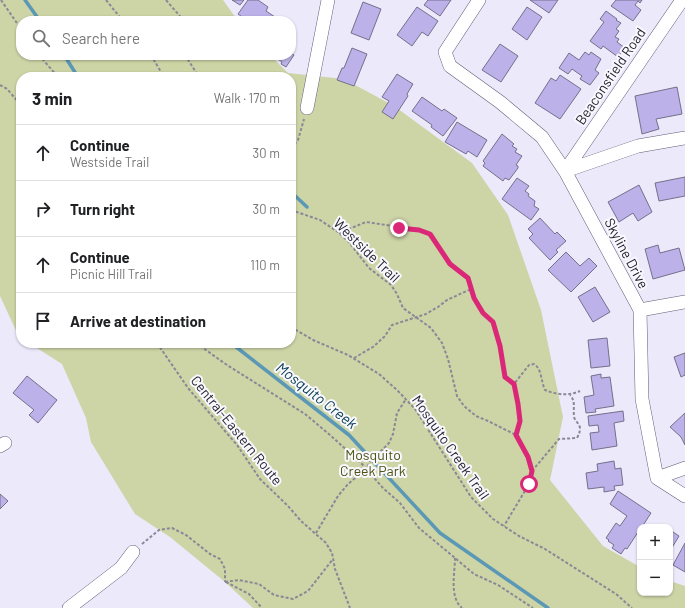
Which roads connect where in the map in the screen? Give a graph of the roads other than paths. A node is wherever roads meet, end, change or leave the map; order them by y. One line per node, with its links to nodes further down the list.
1 (479, 0): 6 (street, Skyline Drive)
2 (682, 0): 6 (street, Beaconsfield Road)
3 (326, 1): 4 (street)
4 (307, 108)
5 (685, 138): 6 (street)
6 (565, 171): 8 (street, Skyline Drive)
7 (685, 302): 8 (street)
8 (640, 310): 10 (street, Skyline Drive)
9 (685, 468): 10 (street)
10 (657, 478): 11 (street)
11 (685, 496)
12 (133, 552): 13 (street)
13 (69, 608)

